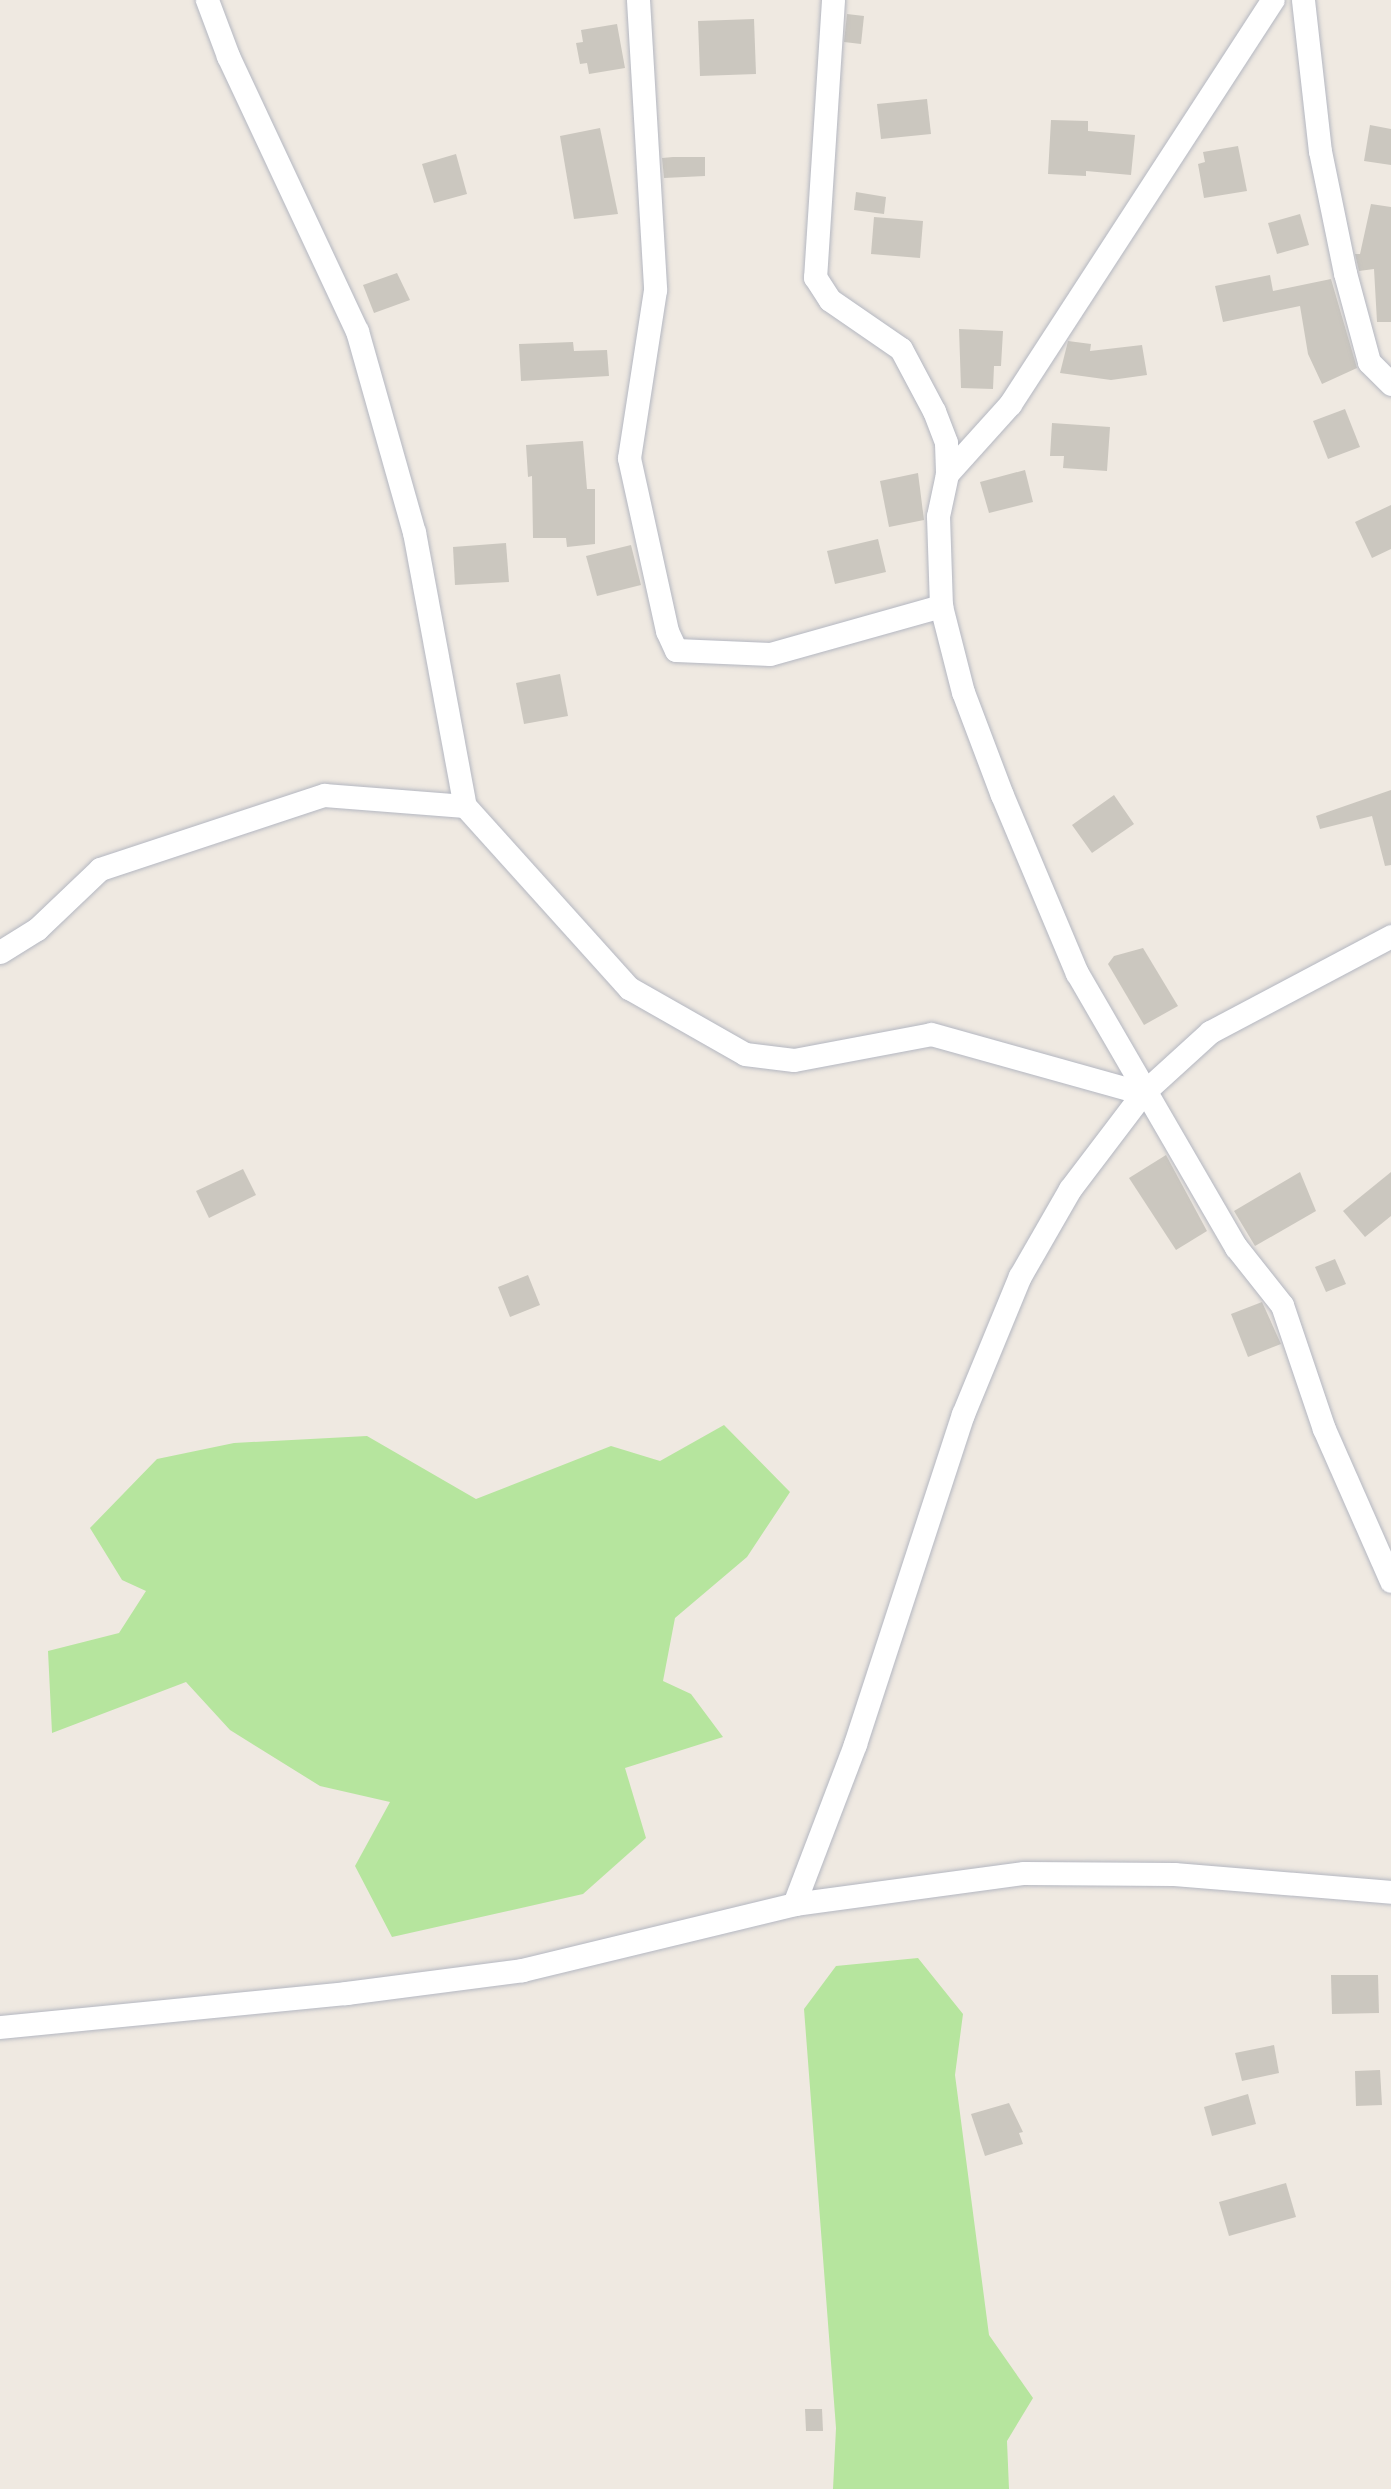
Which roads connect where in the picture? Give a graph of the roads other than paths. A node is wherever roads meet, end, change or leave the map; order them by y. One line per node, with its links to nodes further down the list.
1 (207, 0): 9 (street)
2 (638, 0): 8 (street)
3 (833, 0): 7 (street)
4 (1272, 0): 7 (street)
5 (1303, 0): 6 (street)
6 (1391, 384)
7 (947, 474): 8 (street)
8 (941, 606): 12 (street)
9 (465, 806): 11 (street); 12 (street)
10 (1391, 936): 12 (street)
11 (0, 952)
12 (1143, 1093): 13 (street); 15 (street)
13 (1391, 1581)
14 (1391, 1892): 15 (street)
15 (794, 1904): 16 (street)
16 (0, 2027)

